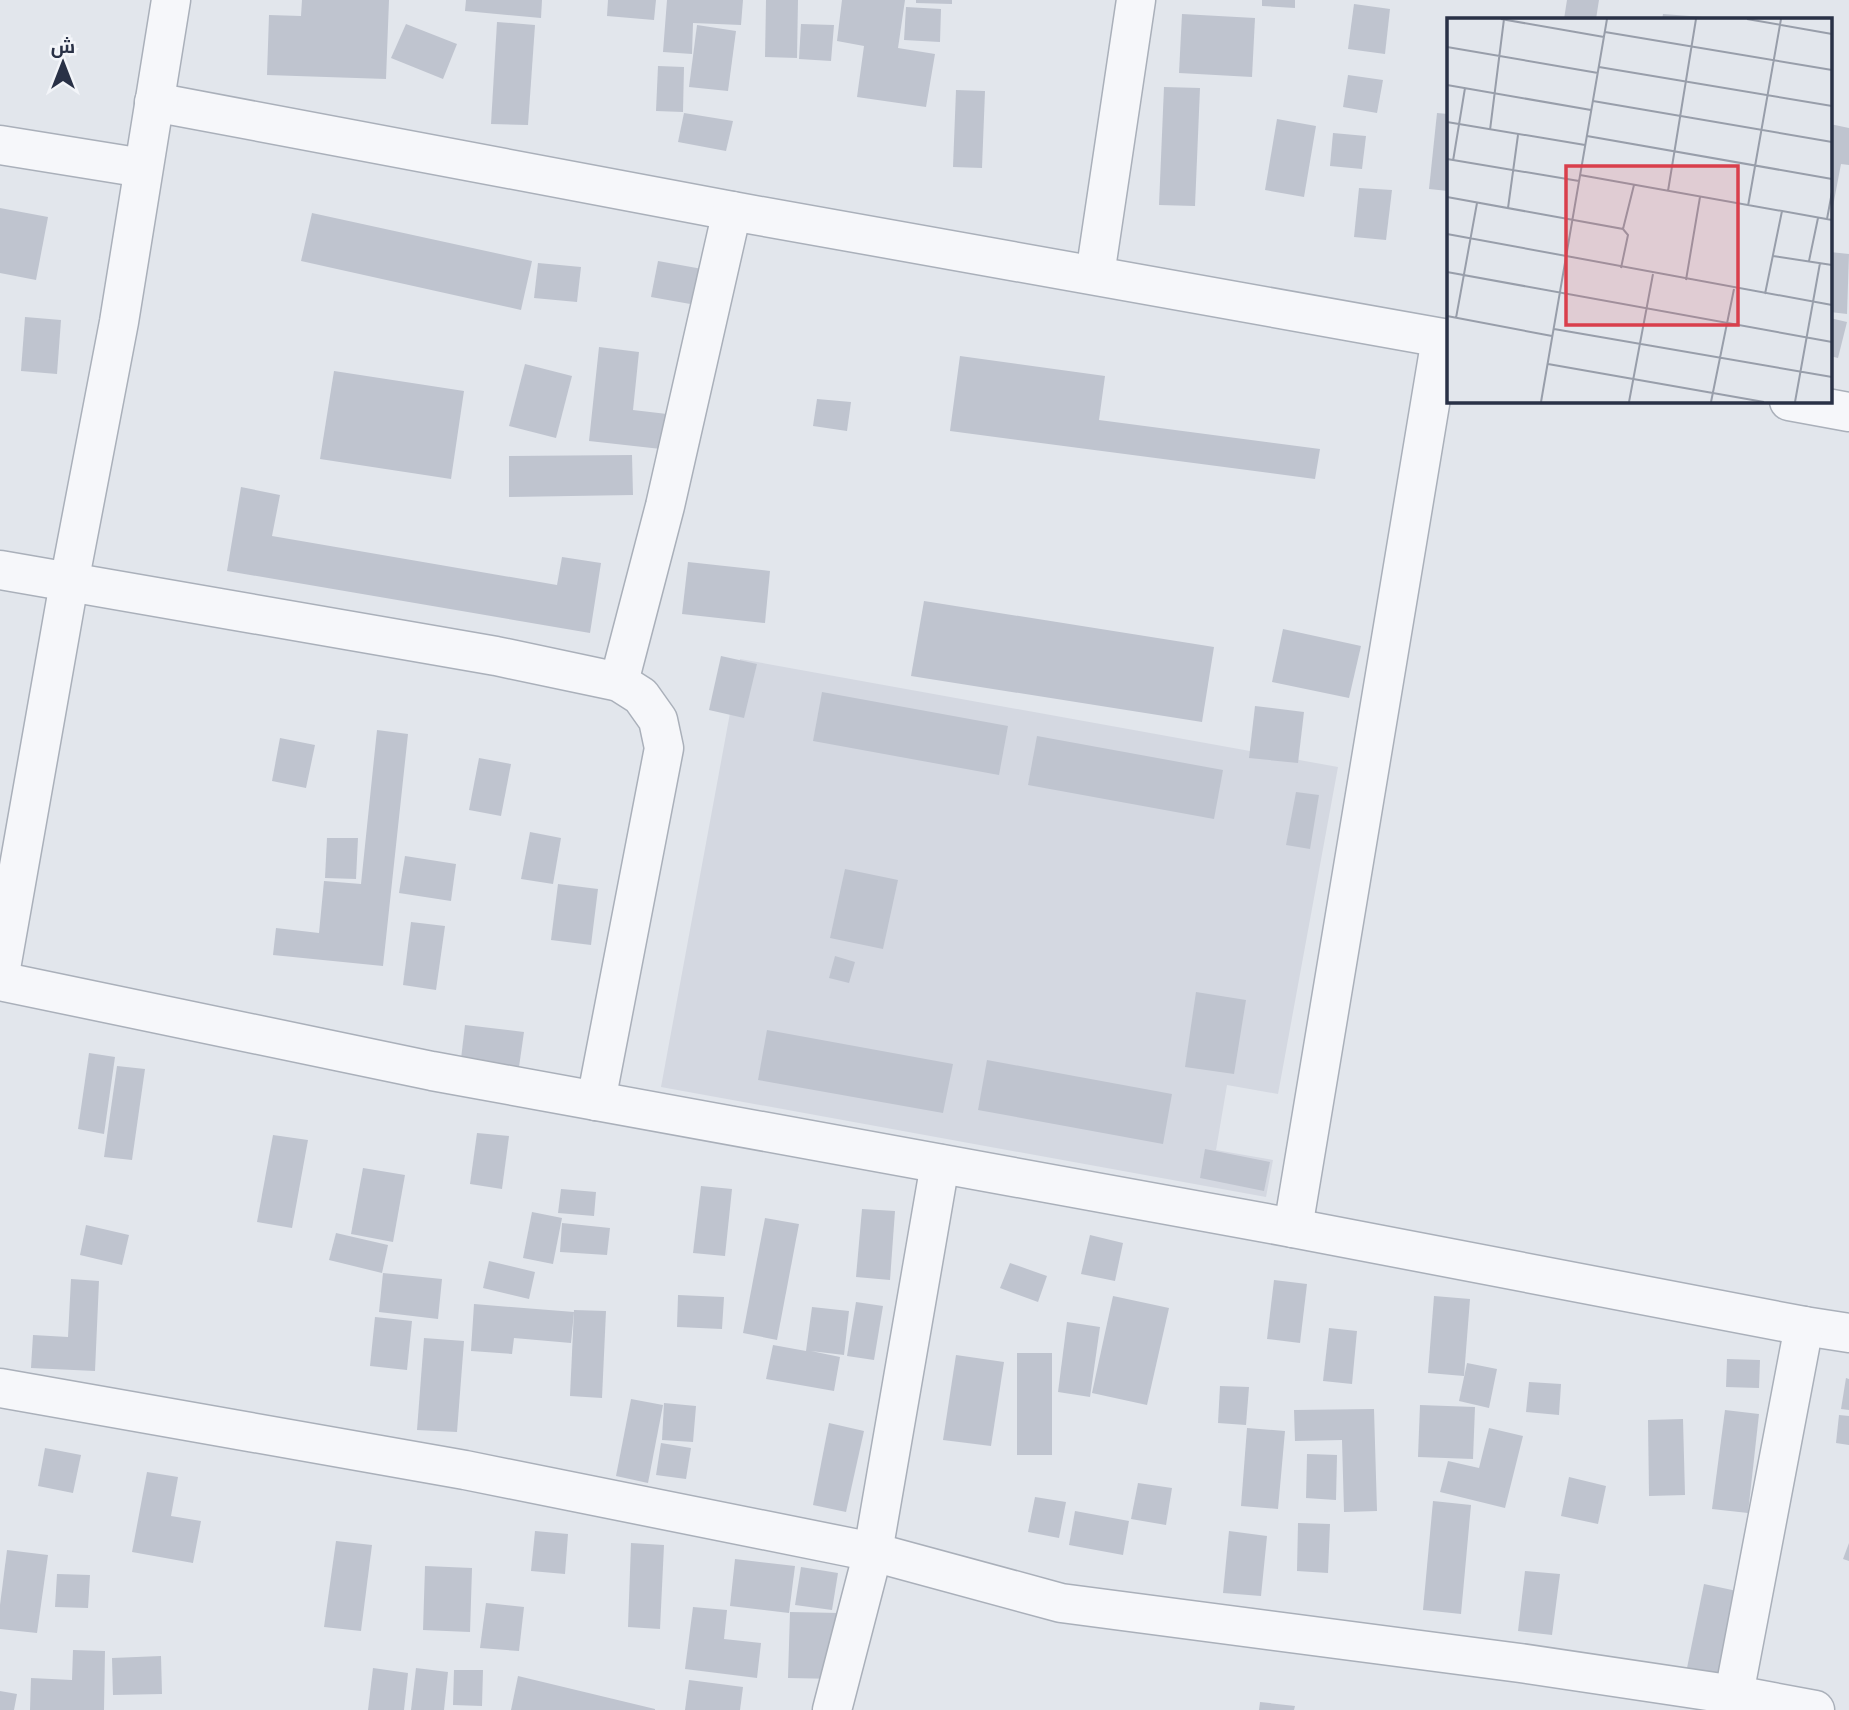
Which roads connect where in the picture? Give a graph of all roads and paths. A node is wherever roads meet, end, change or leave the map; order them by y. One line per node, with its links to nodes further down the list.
1 (171, 0): 3 (street)
2 (1136, 0): 7 (street)
3 (154, 102): 5 (street); 6 (street)
4 (0, 145): 5 (street)
5 (143, 167): 12 (street)
6 (732, 211): 7 (street); 13 (street)
7 (1095, 275): 8 (street)
8 (1444, 339): 18 (street)
9 (1794, 402): 10 (street)
10 (1849, 412)
11 (0, 570): 12 (street)
12 (69, 583): 13 (street); 14 (street)
13 (619, 682): 16 (street)
14 (0, 974)
15 (0, 981): 16 (street)
16 (596, 1101): 17 (street)
17 (940, 1164): 18 (street); 22 (street)
18 (1293, 1228): 19 (street)
19 (1804, 1326): 20 (street); 23 (street)
20 (1849, 1333)
21 (0, 1388): 22 (street)
22 (873, 1552): 23 (street); 24 (street)
23 (1733, 1703): 25 (street)
24 (832, 1710)
25 (1815, 1710)

